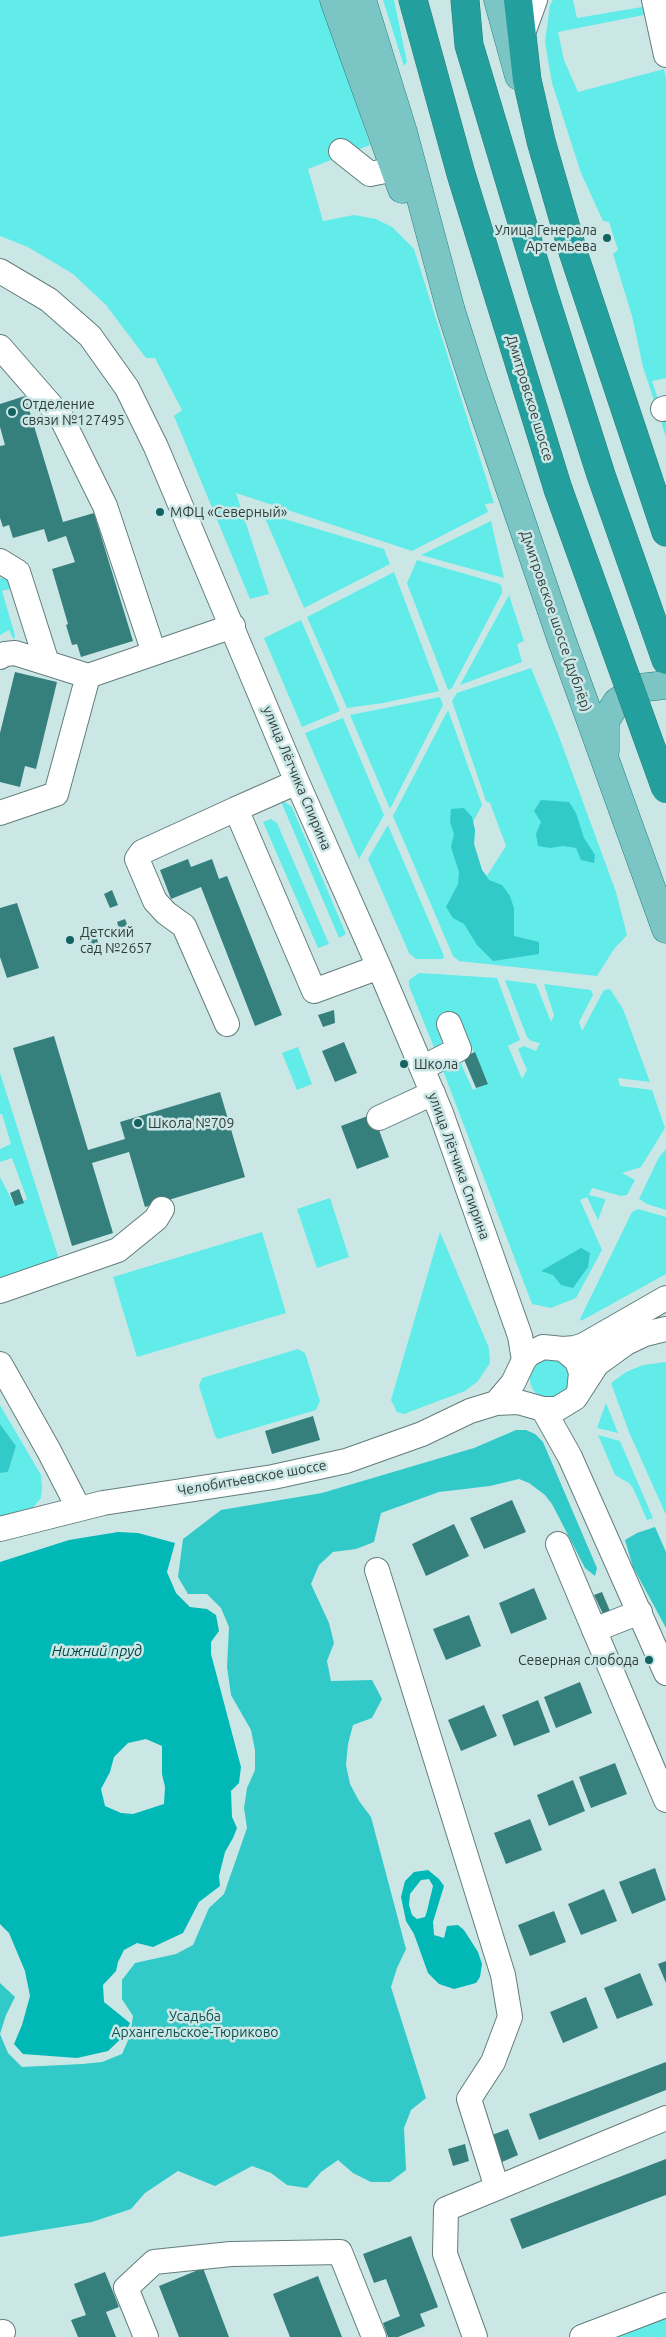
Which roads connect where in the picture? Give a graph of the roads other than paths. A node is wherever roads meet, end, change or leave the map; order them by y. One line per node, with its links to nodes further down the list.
1 (334, 0): 15 (main road)
2 (362, 0): 17 (main road)
3 (413, 0): 30 (highway, Дмитровское шоссе, bridge)
4 (456, 0): 11 (main road)
5 (465, 0): 11 (highway)
6 (498, 0): 13 (main road)
7 (518, 0): 10 (highway)
8 (534, 0): 10 (street)
9 (654, 0): 12 (street)
10 (521, 38): 13 (highway)
11 (469, 45): 24 (highway)
12 (666, 55)
13 (541, 141): 19 (highway)
14 (342, 151): 15 (street)
15 (395, 169): 17 (main road)
16 (0, 271): 21 (street, улица Лётчика Спирина)
17 (451, 311): 28 (main road, Дмитровское шоссе (дублёр))
18 (0, 347): 22 (street)
19 (664, 520)
20 (0, 562): 25 (street)
21 (233, 626): 22 (street); 29 (street, улица Лётчика Спирина)
22 (154, 653): 26 (street)
23 (0, 657): 25 (street)
24 (666, 660)
25 (47, 663): 26 (street)
26 (88, 676): 32 (street)
27 (666, 686): 28 (main road)
28 (611, 779): 33 (main road, Дмитровское шоссе (дублёр))
29 (297, 782): 31 (street); 34 (street, улица Лётчика Спирина)
30 (666, 789)
31 (236, 809): 34 (street); 35 (street)
32 (0, 813)
33 (666, 929)
34 (379, 967): 37 (street, улица Лётчика Спирина)
35 (227, 1024)
36 (449, 1024): 37 (street)
37 (422, 1068): 38 (street, улица Лётчика Спирина)
38 (433, 1093): 39 (street); 44 (street, улица Лётчика Спирина)
39 (379, 1118)
40 (162, 1209): 41 (street)
41 (0, 1291)
42 (666, 1298): 45 (street)
43 (666, 1329): 48 (street)
44 (520, 1336): 45 (street); 46 (street, улица Лётчика Спирина)
45 (553, 1348): 46 (street); 48 (street)
46 (521, 1366): 49 (street); 50 (street)
47 (2, 1372): 52 (street)
48 (574, 1398): 50 (street, Челобитьевское шоссе); 51 (street)
49 (496, 1403): 50 (street, Челобитьевское шоссе); 52 (street, Челобитьевское шоссе)
50 (538, 1407): 51 (street)
51 (570, 1457): 56 (street)
52 (78, 1509): 53 (street, Челобитьевское шоссе)
53 (0, 1529)
54 (558, 1544): 57 (street)
55 (377, 1570): 61 (street)
56 (640, 1612): 57 (street); 58 (street)
57 (594, 1630): 59 (street)
58 (666, 1673)
59 (666, 1800)
60 (666, 2118): 61 (street)
61 (497, 2188): 62 (street)
62 (454, 2205): 66 (street); 67 (street)
63 (666, 2305): 68 (street)
64 (146, 2337): 65 (street)
65 (374, 2337)
66 (475, 2337)
67 (485, 2337)
68 (582, 2337)

